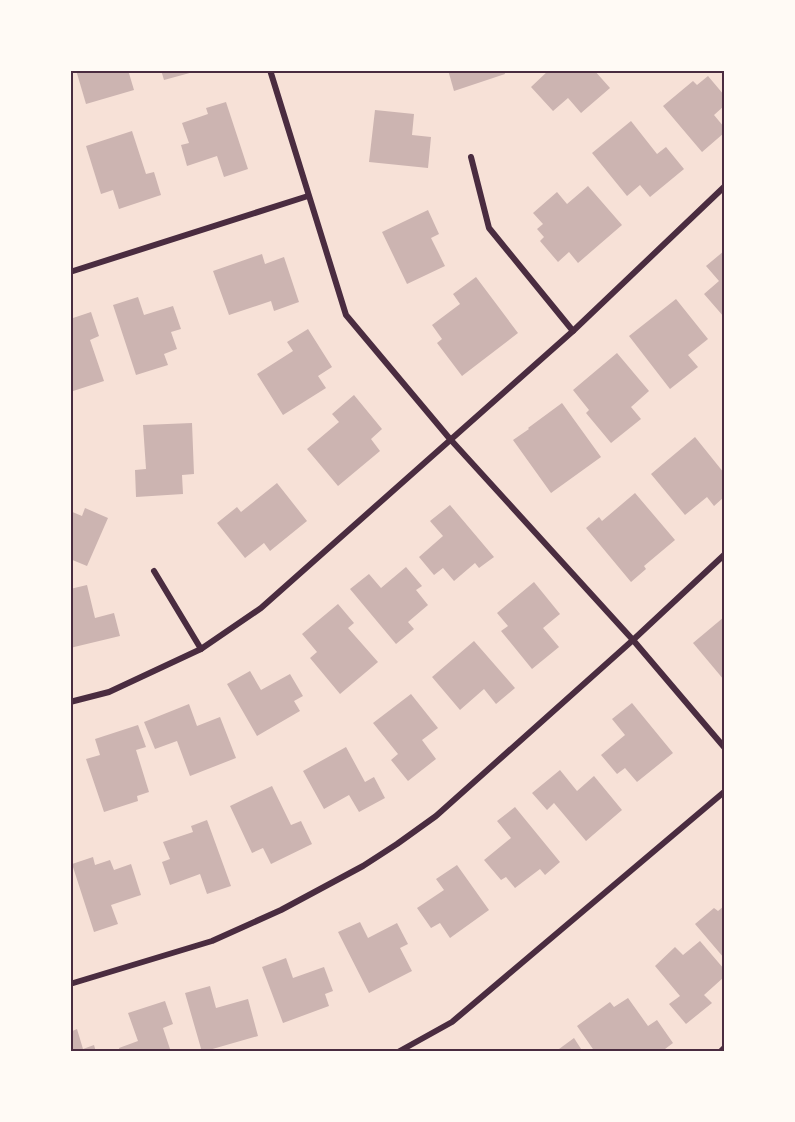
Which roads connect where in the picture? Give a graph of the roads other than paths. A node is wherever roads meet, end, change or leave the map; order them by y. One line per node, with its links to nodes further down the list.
1 (270, 70): 4 (street)
2 (471, 157): 6 (street)
3 (724, 187): 6 (street)
4 (309, 196): 5 (street); 7 (street)
5 (70, 272)
6 (573, 331): 7 (street)
7 (450, 439): 10 (street); 11 (street)
8 (724, 555): 10 (street)
9 (154, 571): 11 (street)
10 (633, 640): 13 (street); 15 (street)
11 (201, 649): 12 (street)
12 (70, 702)
13 (724, 747)
14 (724, 792): 17 (street)
15 (70, 984)
16 (724, 1048): 18 (street)
17 (398, 1052)
18 (720, 1052)

